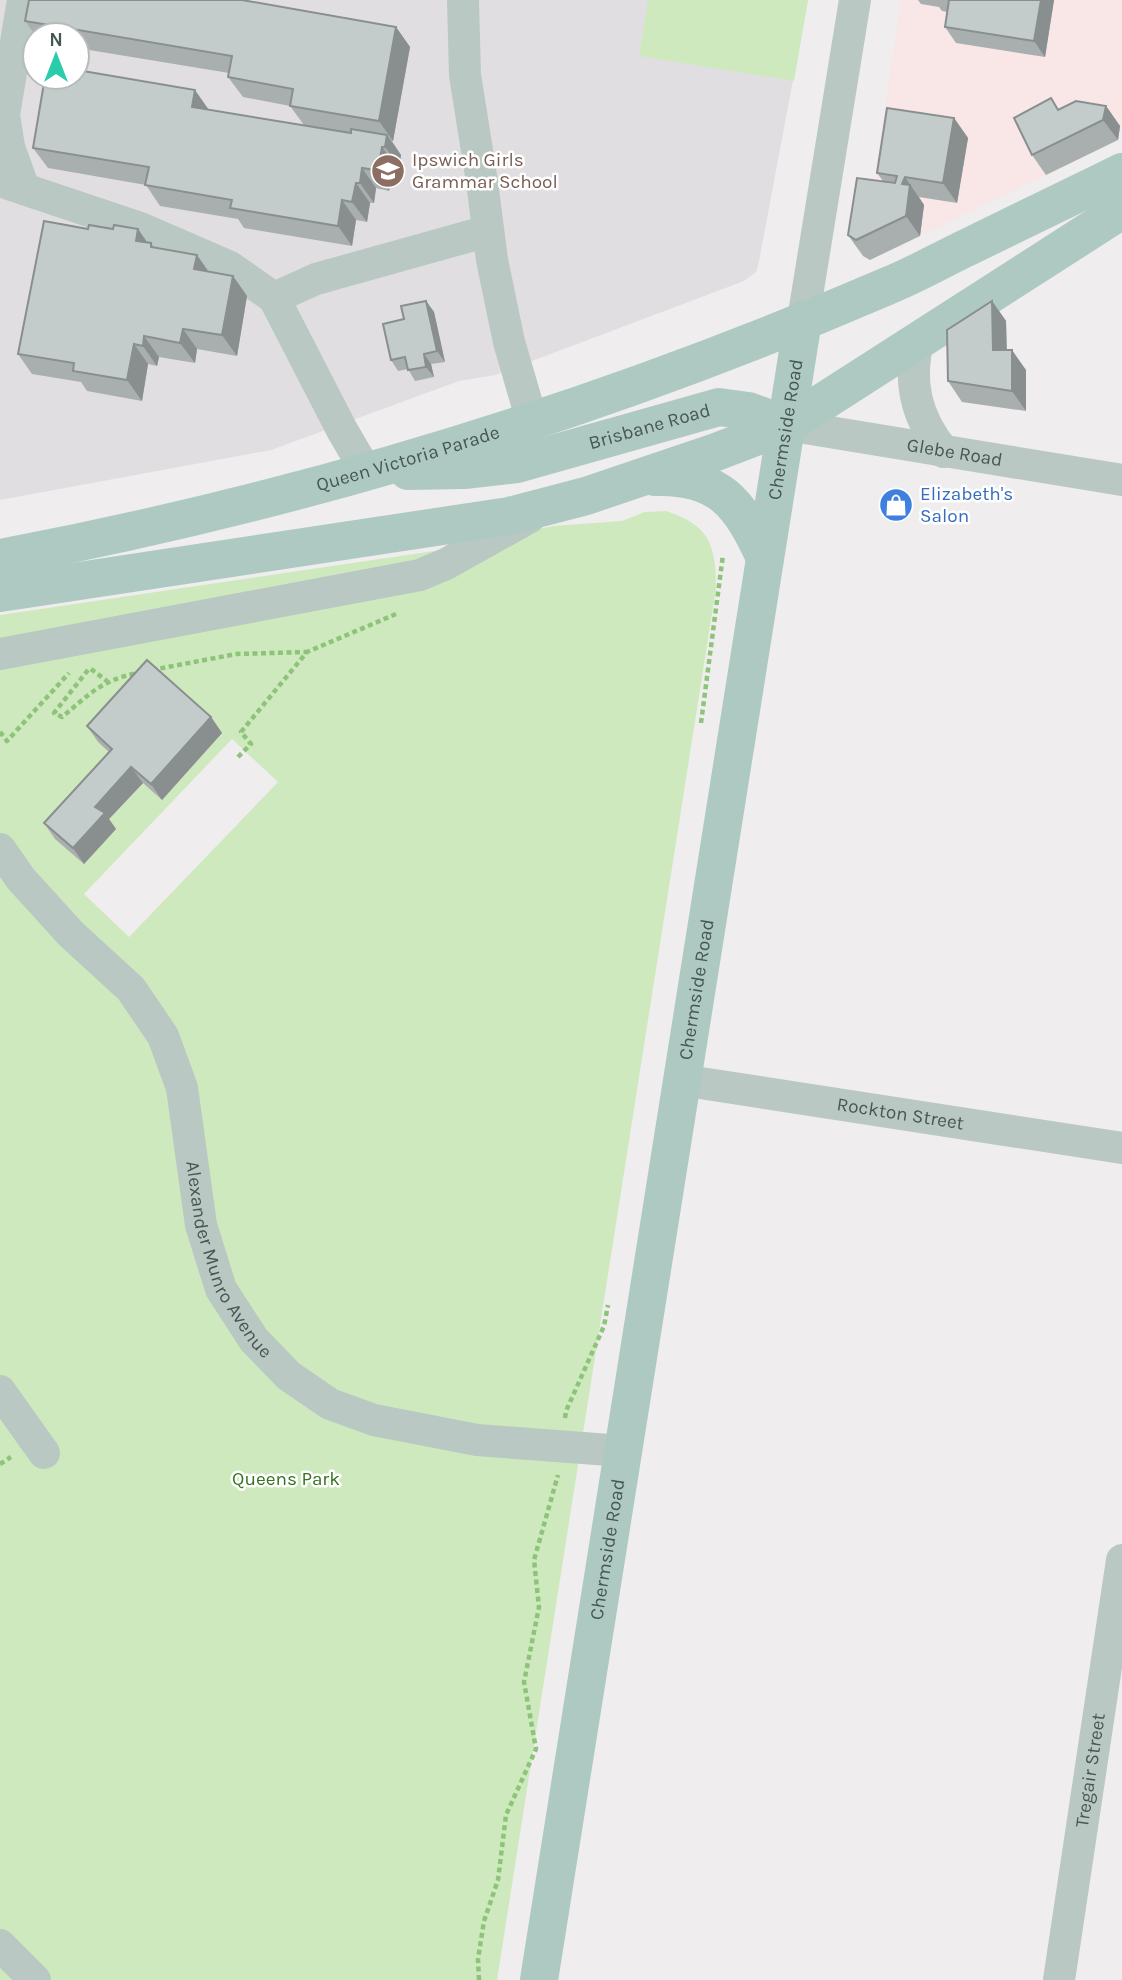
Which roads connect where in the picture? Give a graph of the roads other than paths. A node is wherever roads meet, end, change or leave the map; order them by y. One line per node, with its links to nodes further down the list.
1 (23, 0): 5 (street)
2 (463, 0): 7 (street)
3 (855, 0): 9 (street, Chermside Road)
4 (1122, 172): 9 (main road)
5 (12, 185): 8 (street)
6 (1122, 210): 10 (main road)
7 (488, 231): 8 (street); 11 (street)
8 (274, 298): 14 (street)
9 (803, 320): 11 (main road, Queen Victoria Parade); 12 (main road, Chermside Road)
10 (919, 338): 12 (main road); 13 (street)
11 (532, 421): 14 (main road, Queen Victoria Parade)
12 (787, 425): 13 (street, Glebe Road); 14 (main road, Brisbane Road); 15 (main road); 19 (main road, Chermside Road)
13 (944, 452): 16 (street, Glebe Road)
14 (366, 471): 18 (main road, Queen Victoria Parade)
15 (642, 477): 17 (main road); 19 (main road)
16 (1122, 480)
17 (548, 507): 20 (main road); 21 (street)
18 (0, 558)
19 (765, 558): 23 (main road, Chermside Road)
20 (0, 593)
21 (0, 654)
22 (0, 849): 26 (street, Alexander Munro Avenue)
23 (681, 1080): 24 (street, Rockton Street); 26 (main road, Chermside Road)
24 (1122, 1148)
25 (0, 1391): 27 (street)
26 (623, 1451): 31 (main road, Chermside Road)
27 (44, 1453)
28 (1122, 1560): 32 (street, Tregair Street)
29 (0, 1945): 30 (street)
30 (35, 1980)
31 (539, 1980)
32 (1059, 1980)

